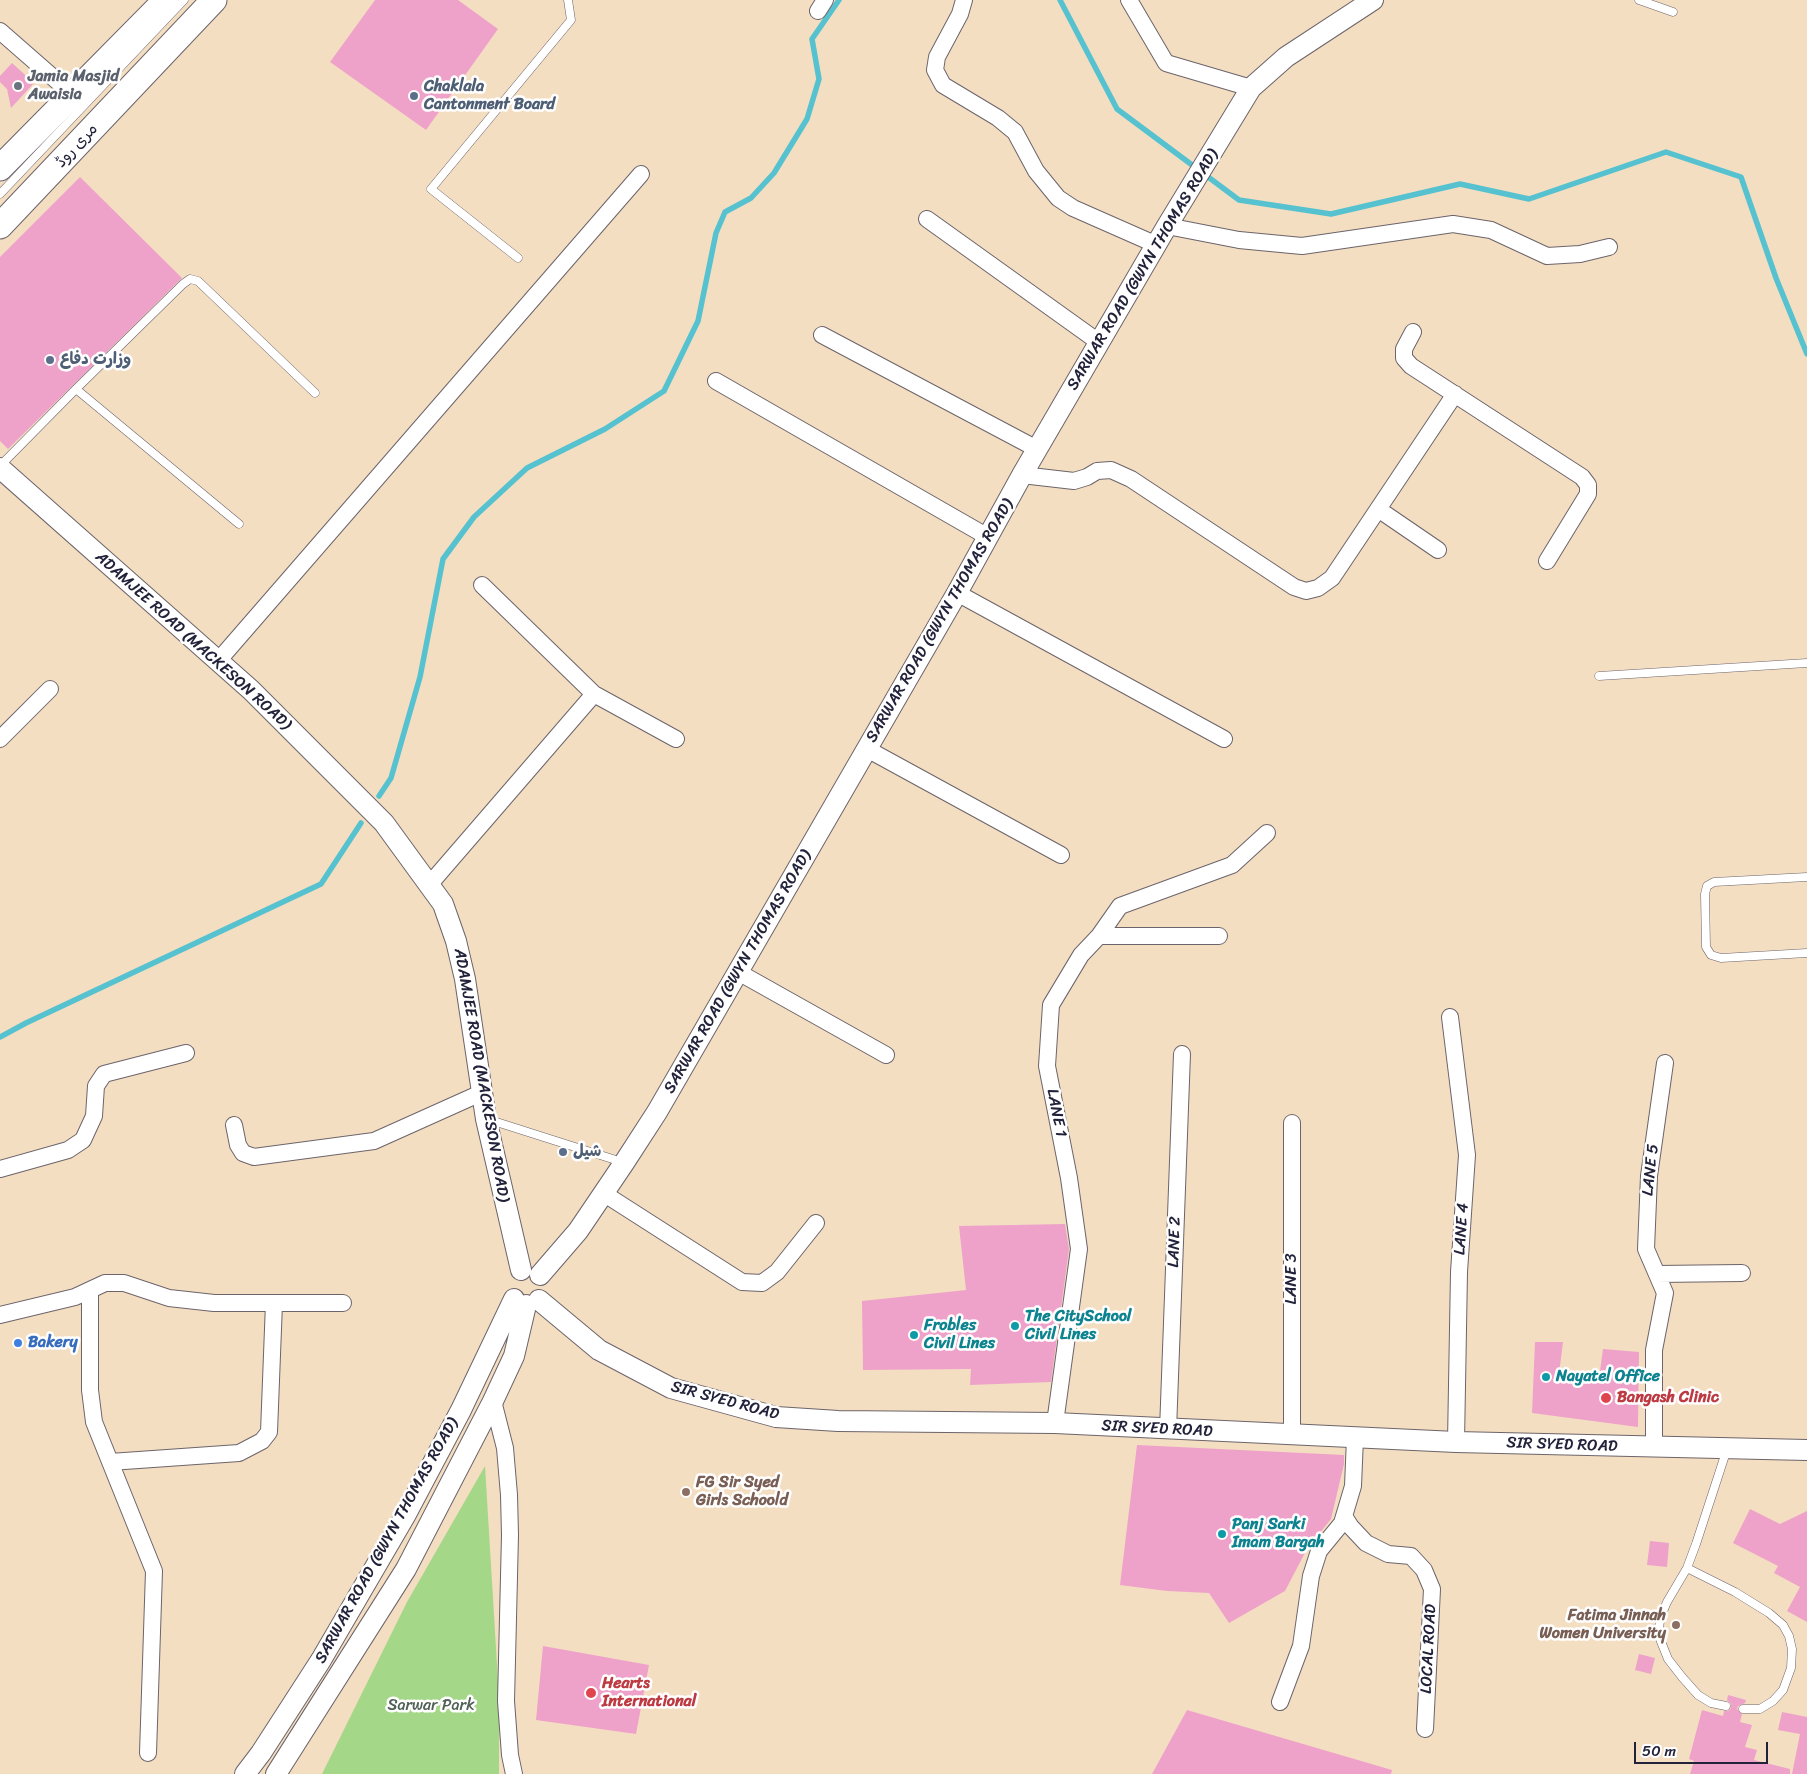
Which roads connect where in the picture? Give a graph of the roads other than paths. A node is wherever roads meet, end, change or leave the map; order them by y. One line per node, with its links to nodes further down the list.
1 (166, 0): 12 (main road)
2 (184, 0): 15 (lane)
3 (214, 0): 17 (main road, مری روڈ)
4 (568, 0): 21 (lane)
5 (964, 0): 19 (street)
6 (1130, 0): 11 (street)
7 (1373, 0): 11 (street, SARWAR ROAD (GWYN THOMAS ROAD))
8 (1639, 0): 9 (lane)
9 (1673, 12)
10 (0, 31): 12 (street)
11 (1251, 88): 18 (street, SARWAR ROAD (GWYN THOMAS ROAD))
12 (72, 94): 13 (main road)
13 (0, 168)
14 (641, 174): 39 (street)
15 (0, 194)
16 (927, 219): 24 (street)
17 (0, 226)
18 (1167, 226): 19 (street, SARWAR ROAD (GWYN THOMAS ROAD)); 20 (street)
19 (1157, 245): 24 (street, SARWAR ROAD (GWYN THOMAS ROAD))
20 (1609, 247)
21 (518, 258)
22 (1413, 332): 28 (street)
23 (822, 335): 29 (street)
24 (1100, 343): 29 (street, SARWAR ROAD (GWYN THOMAS ROAD))
25 (716, 381): 34 (street)
26 (76, 389): 27 (lane); 30 (lane); 33 (lane)
27 (315, 392)
28 (1455, 394): 32 (street); 36 (street)
29 (1038, 449): 31 (street, SARWAR ROAD (GWYN THOMAS ROAD))
30 (0, 467): 39 (street, ADAMJEE ROAD (MACKESON ROAD))
31 (1022, 475): 32 (street); 34 (street, SARWAR ROAD (GWYN THOMAS ROAD))
32 (1378, 509): 35 (street)
33 (239, 524)
34 (988, 537): 38 (street, SARWAR ROAD (GWYN THOMAS ROAD))
35 (1438, 550)
36 (1547, 561)
37 (482, 585): 43 (street)
38 (957, 593): 46 (street); 47 (street, SARWAR ROAD (GWYN THOMAS ROAD))
39 (218, 661): 51 (street, ADAMJEE ROAD (MACKESON ROAD))
40 (1807, 663): 41 (lane)
41 (1599, 676)
42 (50, 689): 44 (street)
43 (594, 694): 45 (street); 51 (street)
44 (0, 739)
45 (676, 739)
46 (1224, 739)
47 (867, 749): 49 (street); 55 (street, SARWAR ROAD (GWYN THOMAS ROAD))
48 (1267, 833): 52 (street, LANE 1)
49 (1061, 855)
50 (1807, 877): 54 (lane)
51 (429, 885): 61 (street, ADAMJEE ROAD (MACKESON ROAD))
52 (1099, 936): 53 (street); 79 (street, LANE 1)
53 (1219, 936)
54 (1807, 953)
55 (738, 972): 59 (street); 65 (street, SARWAR ROAD (GWYN THOMAS ROAD))
56 (1450, 1017): 83 (street, LANE 4)
57 (186, 1053): 66 (street)
58 (1182, 1054): 80 (street, LANE 2)
59 (886, 1055)
60 (1665, 1063): 71 (street, LANE 5)
61 (481, 1093): 62 (street, ADAMJEE ROAD (MACKESON ROAD)); 64 (street)
62 (486, 1119): 65 (lane); 69 (street, ADAMJEE ROAD (MACKESON ROAD))
63 (1292, 1123): 81 (street, LANE 3)
64 (234, 1125)
65 (624, 1163): 67 (street, SARWAR ROAD (GWYN THOMAS ROAD))
66 (0, 1170)
67 (603, 1193): 68 (street); 72 (street, SARWAR ROAD (GWYN THOMAS ROAD))
68 (816, 1223)
69 (521, 1270): 72 (street); 74 (street)
70 (1742, 1273): 71 (street)
71 (1657, 1274): 84 (street, LANE 5)
72 (540, 1275): 74 (street)
73 (90, 1290): 75 (street); 77 (street); 87 (street)
74 (526, 1301): 78 (street, SARWAR ROAD (GWYN THOMAS ROAD)); 79 (street, SIR SYED ROAD); 95 (street, SARWAR ROAD (GWYN THOMAS ROAD))
75 (274, 1303): 76 (street); 87 (street)
76 (343, 1303)
77 (0, 1315)
78 (493, 1401): 96 (street, SARWAR ROAD (GWYN THOMAS ROAD)); 97 (street)
79 (1055, 1423): 80 (street, SIR SYED ROAD)
80 (1168, 1430): 81 (street, SIR SYED ROAD)
81 (1292, 1435): 82 (street, SIR SYED ROAD)
82 (1355, 1438): 83 (street, SIR SYED ROAD); 88 (street)
83 (1456, 1442): 84 (street, SIR SYED ROAD)
84 (1654, 1448): 85 (street, SIR SYED ROAD)
85 (1726, 1449): 86 (street, SIR SYED ROAD); 89 (lane)
86 (1807, 1450)
87 (110, 1462): 94 (street)
88 (1344, 1516): 90 (street); 93 (street, LOCAL ROAD)
89 (1686, 1568): 91 (lane); 92 (lane)
90 (1280, 1702)
91 (1726, 1706)
92 (1744, 1710)
93 (1425, 1729)
94 (148, 1753)
95 (245, 1774)
96 (276, 1774)
97 (514, 1774)

